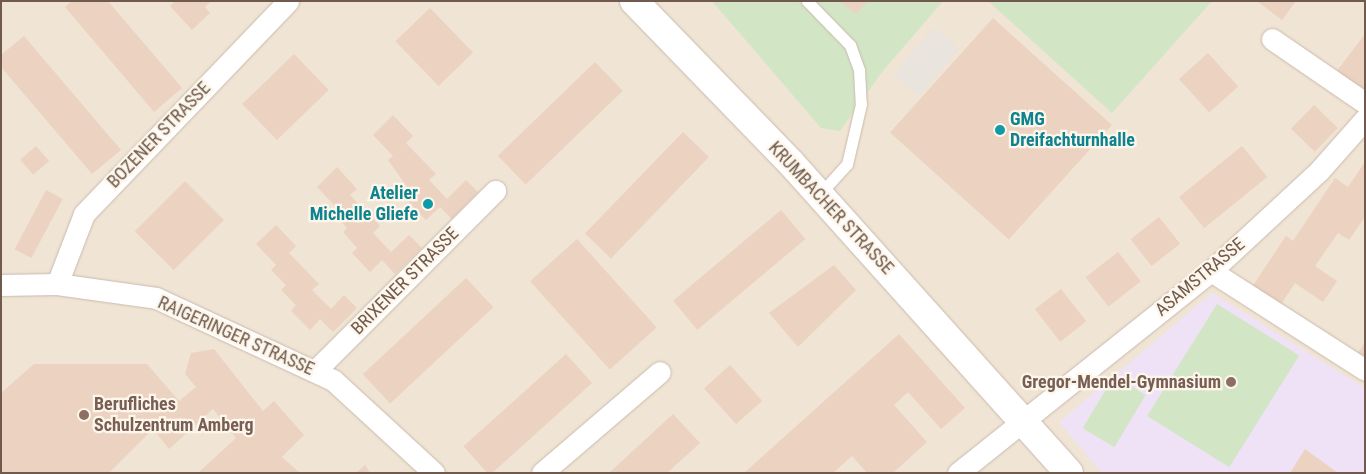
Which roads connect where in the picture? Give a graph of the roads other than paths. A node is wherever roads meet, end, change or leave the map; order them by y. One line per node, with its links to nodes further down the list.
1 (288, 1): 10 (street, BOZENER STRASSE)
2 (634, 1): 8 (main road, KRUMBACHER STRASSE)
3 (807, 1): 8 (lane)
4 (1272, 39): 5 (street)
5 (1365, 103)
6 (1365, 119): 9 (street, ASAMSTRASSE)
7 (495, 191): 13 (street, BRIXENER STRASSE)
8 (819, 194): 15 (main road, KRUMBACHER STRASSE)
9 (1211, 271): 12 (street); 15 (street, ASAMSTRASSE)
10 (57, 284): 11 (street, RAIGERINGER STRASSE); 13 (street, RAIGERINGER STRASSE)
11 (1, 285)
12 (1365, 370)
13 (315, 371): 16 (street, RAIGERINGER STRASSE)
14 (660, 372): 17 (street)
15 (1022, 421): 18 (street); 19 (main road)
16 (434, 473)
17 (542, 473)
18 (958, 473)
19 (1069, 473)

